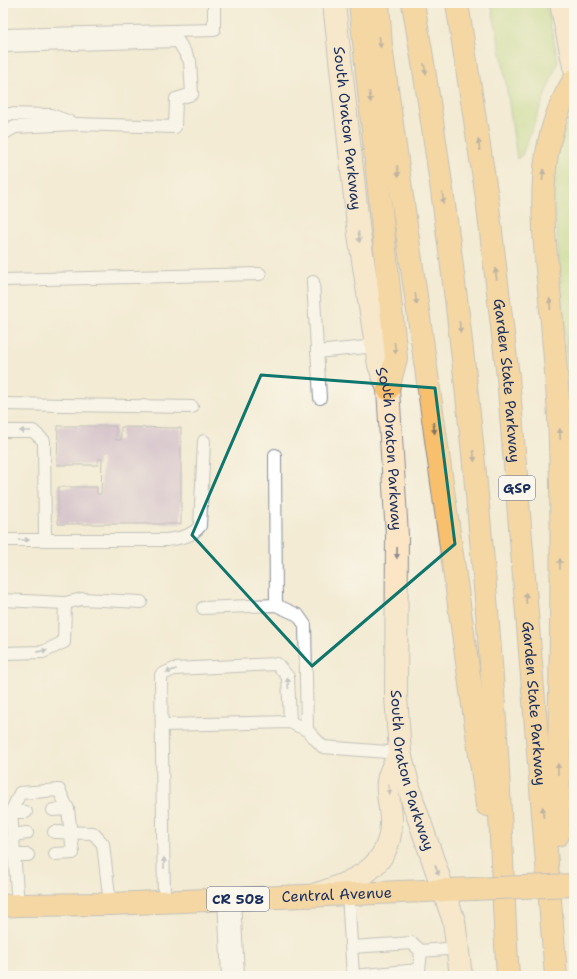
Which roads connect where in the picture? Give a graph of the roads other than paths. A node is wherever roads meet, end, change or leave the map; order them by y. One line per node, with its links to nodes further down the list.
1 (214, 3): 8 (lane)
2 (334, 3): 18 (main road, South Oraton Parkway, one-way to 18)
3 (360, 3): 20 (main road, one-way to 20)
4 (378, 3): 58 (main road, one-way to 58)
5 (413, 3): 58 (main road, GSP, one-way to 58)
6 (457, 3): 67 (main road, Garden State Parkway / GSP, one-way to 6)
7 (561, 3): 10 (main road)
8 (3, 35)
9 (3, 46): 13 (lane)
10 (574, 66)
11 (574, 80): 67 (main road, one-way to 11)
12 (3, 114): 13 (lane)
13 (75, 124): 14 (lane)
14 (3, 134)
15 (260, 274): 16 (lane)
16 (3, 280)
17 (313, 282): 19 (lane)
18 (376, 346): 19 (lane); 20 (main road, South Oraton Parkway)
19 (317, 352): 21 (lane)
20 (388, 389): 38 (main road, South Oraton Parkway, one-way to 38)
21 (320, 398)
22 (3, 404): 23 (lane)
23 (192, 407)
24 (3, 431): 28 (lane, one-way to 24)
25 (204, 441): 28 (lane)
26 (275, 455): 32 (lane)
27 (3, 540): 28 (lane, one-way to 28)
28 (45, 540)
29 (3, 600): 31 (lane)
30 (141, 602): 31 (lane)
31 (64, 603): 34 (lane, one-way to 31)
32 (276, 605): 33 (lane); 37 (lane)
33 (203, 608)
34 (3, 653)
35 (290, 722): 36 (lane); 36 (lane, one-way to 36); 37 (lane)
36 (162, 725): 55 (lane, one-way to 36)
37 (307, 730): 38 (lane)
38 (400, 753): 51 (main road, South Oraton Parkway, one-way to 51); 53 (main road, one-way to 53)
39 (68, 809): 40 (lane); 42 (lane); 43 (lane)
40 (53, 810)
41 (26, 812): 42 (lane)
42 (9, 819): 46 (lane)
43 (71, 831): 44 (lane); 47 (lane); 56 (lane)
44 (54, 832)
45 (27, 833): 46 (lane)
46 (13, 834): 48 (lane)
47 (55, 854)
48 (14, 855): 49 (lane); 57 (lane)
49 (28, 855)
50 (574, 885): 51 (main road, Central Avenue / CR 508, bridge)
51 (444, 890): 52 (main road, Central Avenue / CR 508); 60 (main road, South Oraton Parkway)
52 (348, 894): 53 (main road, Central Avenue / CR 508); 59 (lane)
53 (312, 896): 54 (main road, Central Avenue / CR 508)
54 (229, 899): 55 (main road, Central Avenue / CR 508); 64 (street)
55 (164, 902): 56 (main road, Central Avenue / CR 508)
56 (110, 904): 57 (main road, Central Avenue / CR 508)
57 (10, 906)
58 (506, 943): 66 (main road, GSP)
59 (352, 947): 61 (lane); 63 (lane)
60 (458, 948): 61 (lane); 65 (main road, South Oraton Parkway)
61 (421, 951): 62 (lane)
62 (424, 973): 63 (lane)
63 (387, 974)
64 (233, 976)
65 (461, 976)
66 (508, 976)
67 (556, 976)

